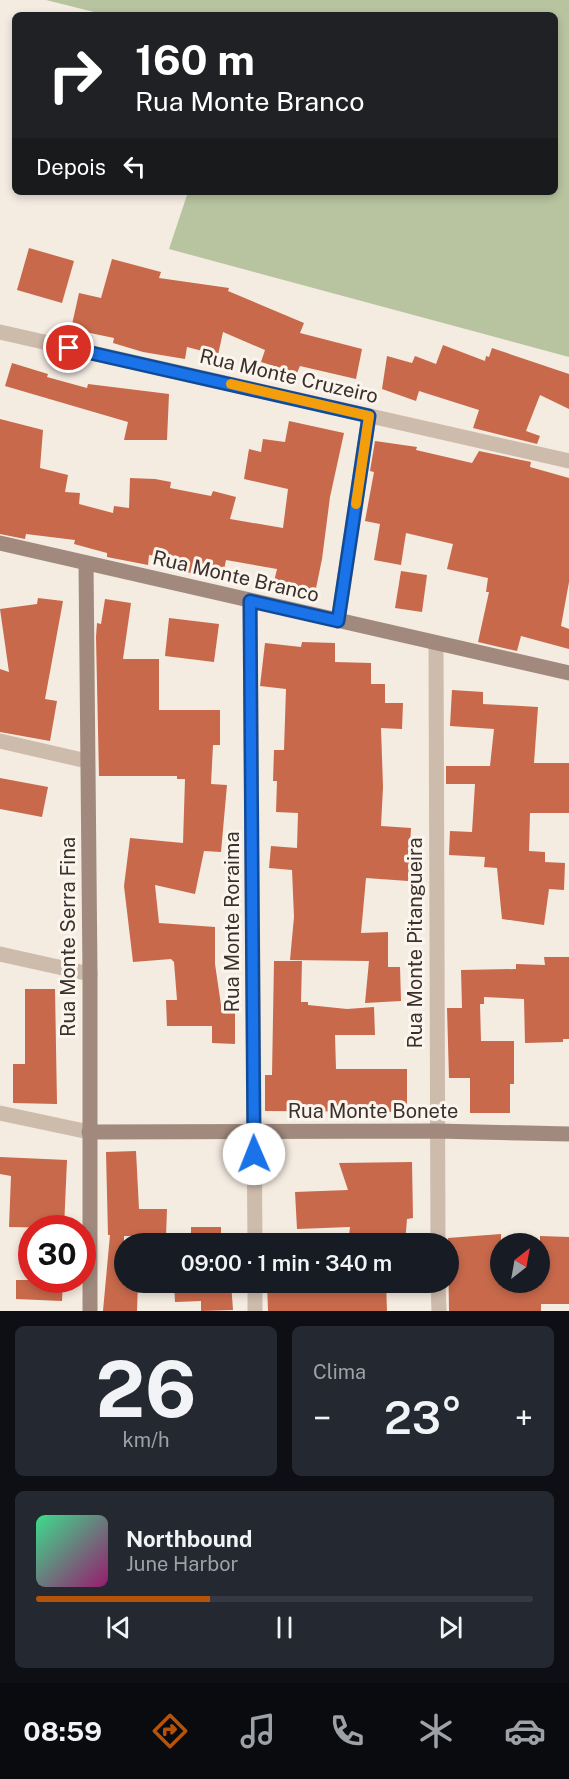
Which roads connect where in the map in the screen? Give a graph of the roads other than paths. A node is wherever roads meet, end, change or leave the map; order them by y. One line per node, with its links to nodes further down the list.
1 (0, 332): 2 (street, Rua Monte Cruzeiro)
2 (369, 416): 3 (street, Rua Monte Cruzeiro); 7 (street)
3 (569, 461)
4 (0, 543): 5 (street, Rua Monte Branco)
5 (86, 563): 6 (street, Rua Monte Branco); 11 (street, Rua Monte Serra Fina)
6 (250, 601): 7 (street, Rua Monte Branco); 17 (street, Rua Monte Roraima)
7 (338, 621): 8 (street, Rua Monte Branco)
8 (436, 644): 9 (street, Rua Monte Branco); 15 (street, Rua Monte Pitangueira)
9 (569, 673)
10 (0, 741): 11 (street)
11 (87, 760): 13 (street, Rua Monte Serra Fina)
12 (0, 954): 13 (street)
13 (90, 974): 16 (street, Rua Monte Serra Fina)
14 (0, 1113): 16 (street, Rua Monte Bonete)
15 (436, 1131): 17 (street, Rua Monte Bonete); 18 (street, Rua Monte Bonete); 20 (street, Rua Monte Pitangueira)
16 (89, 1132): 17 (street, Rua Monte Bonete); 23 (street, Rua Monte Serra Fina)
17 (254, 1132): 19 (street, Rua Monte Roraima)
18 (569, 1134)
19 (255, 1233)
20 (438, 1233)
21 (255, 1293): 24 (street)
22 (438, 1293): 25 (street)
23 (90, 1311)
24 (255, 1311)
25 (439, 1311)

